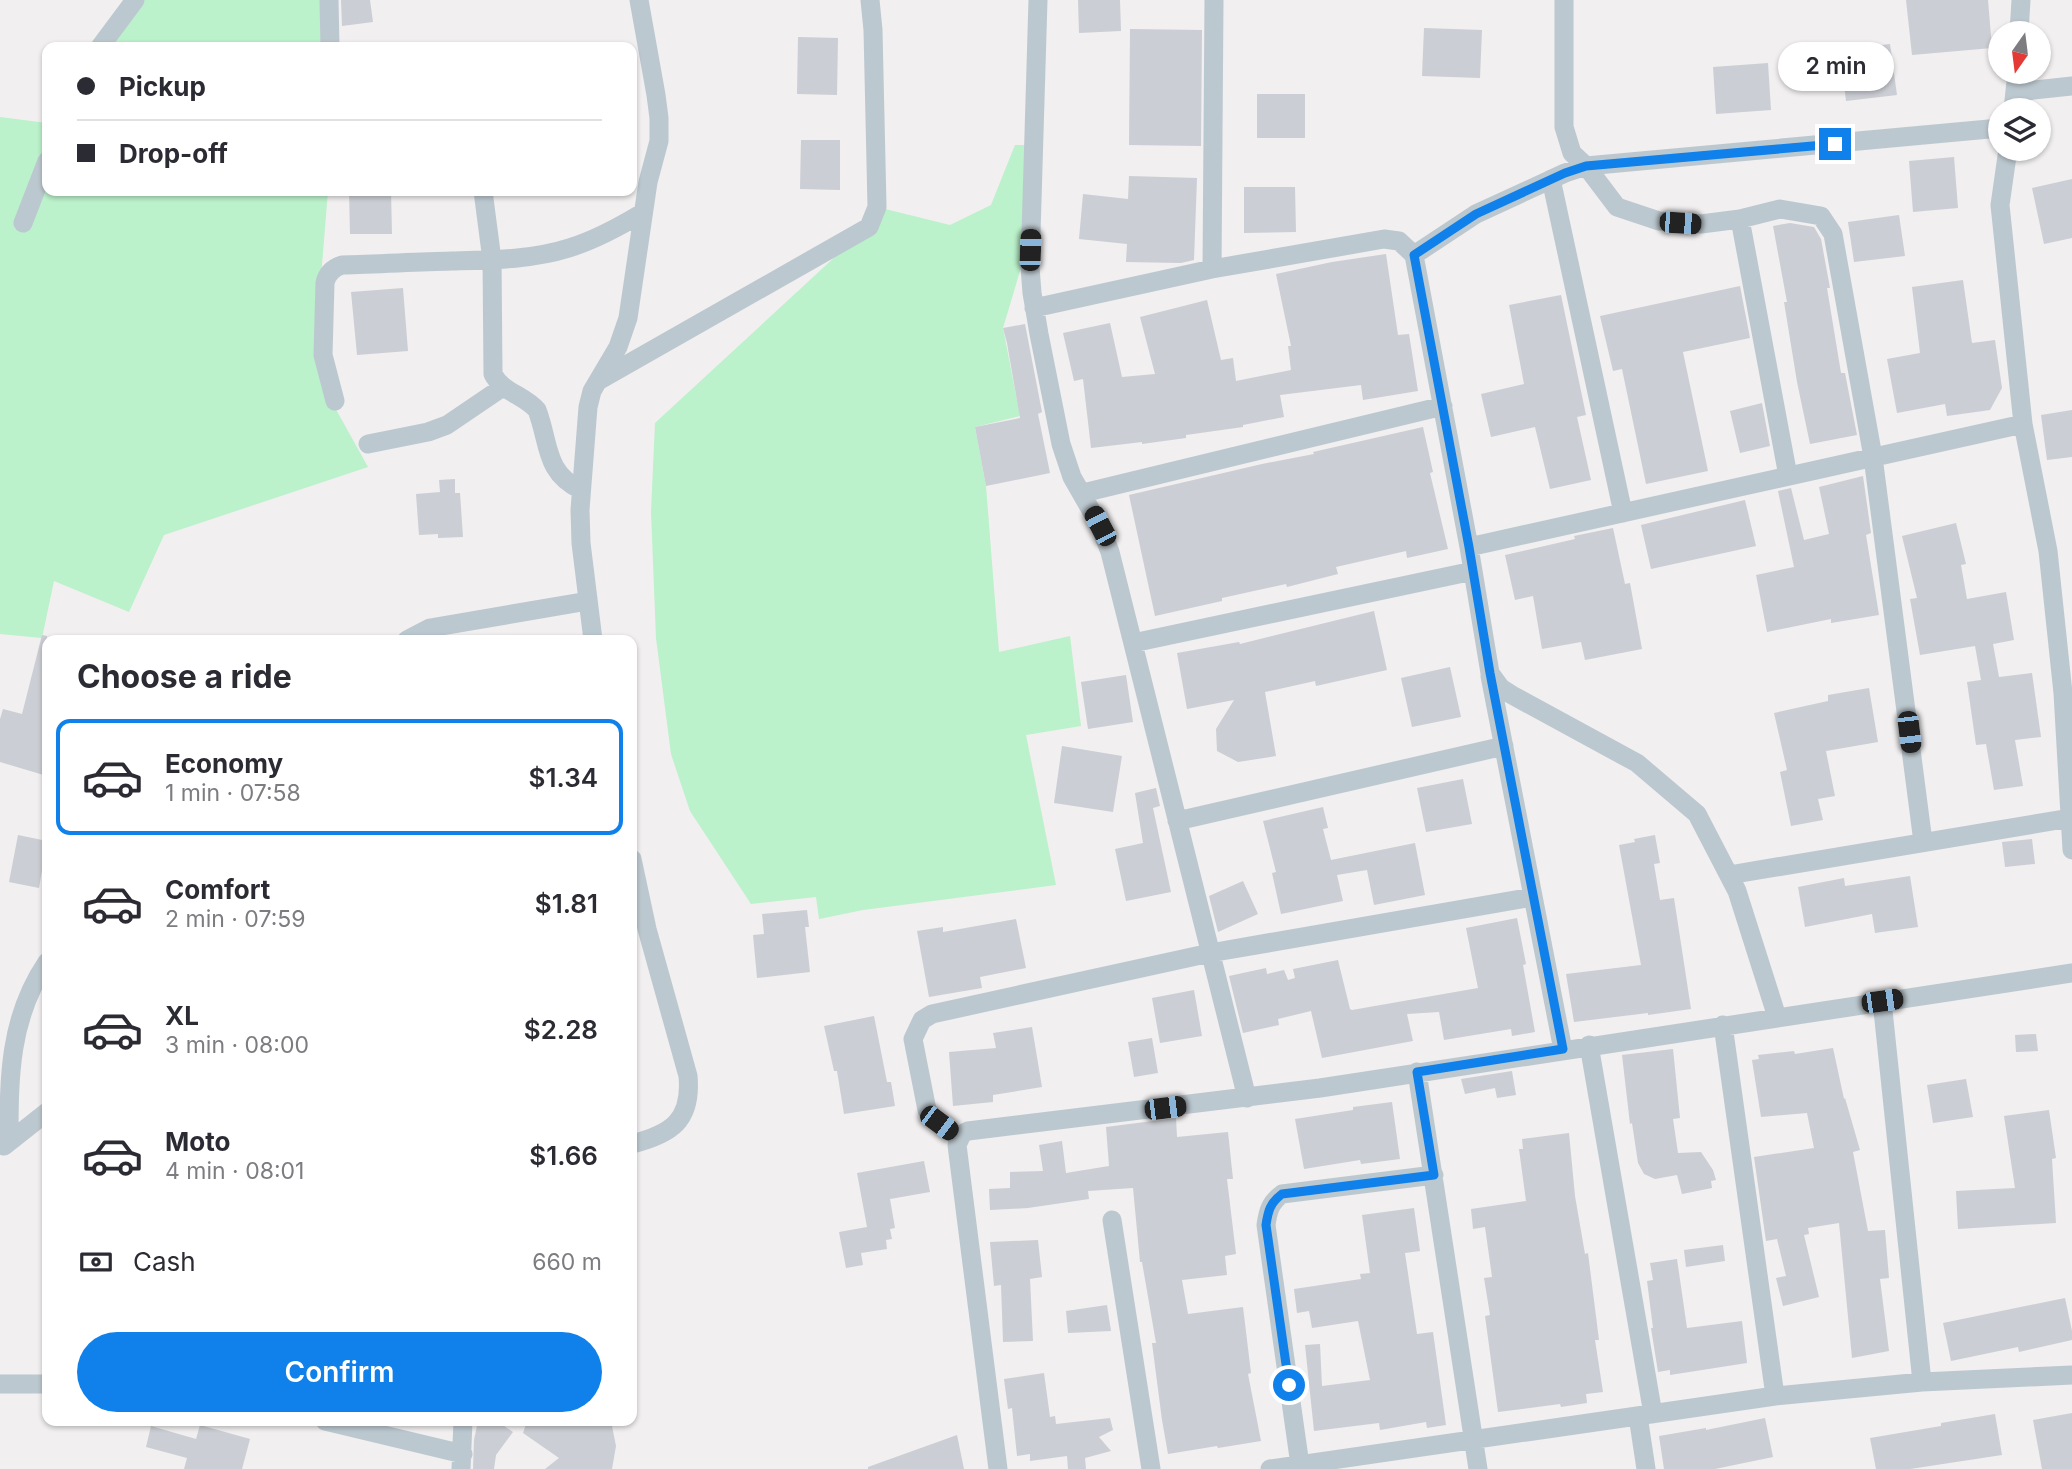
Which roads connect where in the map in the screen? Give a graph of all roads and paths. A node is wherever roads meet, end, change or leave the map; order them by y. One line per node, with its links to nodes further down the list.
1 (135, 0): 10 (street)
2 (329, 0): 11 (street)
3 (639, 0): 20 (street)
4 (870, 0): 27 (street)
5 (1038, 0): 26 (street)
6 (1214, 0): 25 (street)
7 (1564, 0): 16 (street)
8 (2021, 0): 9 (street)
9 (2020, 21)
10 (104, 42)
11 (330, 42)
12 (2072, 86): 13 (street)
13 (2026, 98)
14 (1988, 129): 16 (street)
15 (2006, 161): 31 (street)
16 (1586, 166): 18 (street); 21 (street)
17 (42, 174): 22 (street)
18 (1552, 179): 23 (street); 37 (street)
19 (484, 196): 24 (street)
20 (642, 213): 24 (street); 27 (street)
21 (1740, 219): 33 (street); 34 (street)
22 (23, 223)
23 (1414, 255): 25 (street); 30 (street)
24 (492, 260): 28 (street); 29 (street)
25 (1212, 269): 26 (street)
26 (1034, 309): 36 (street)
27 (597, 381): 35 (street)
28 (503, 387): 32 (street); 35 (street)
29 (335, 401)
30 (1443, 406): 36 (street); 38 (street)
31 (2023, 424): 33 (street); 46 (street)
32 (368, 444)
33 (1873, 457): 34 (street); 48 (street)
34 (1788, 476): 37 (street)
35 (581, 490): 40 (street)
36 (1083, 493): 43 (street)
37 (1623, 513): 38 (street)
38 (1469, 547): 39 (street)
39 (1472, 571): 43 (street); 44 (street)
40 (588, 601): 41 (street); 42 (street)
41 (417, 635)
42 (592, 635)
43 (1133, 643): 47 (street)
44 (1490, 673): 45 (street); 50 (street)
45 (1504, 746): 47 (street); 52 (street)
46 (2070, 818): 48 (street); 49 (street)
47 (1177, 821): 53 (street)
48 (1923, 842): 50 (street)
49 (2072, 850)
50 (1729, 875): 57 (street)
51 (637, 882): 65 (street)
52 (1533, 897): 53 (street); 60 (street)
53 (1210, 953): 62 (street); 64 (street)
54 (42, 970): 66 (street)
55 (2072, 972): 56 (street)
56 (1882, 1001): 57 (street); 70 (street)
57 (1777, 1017): 58 (street)
58 (1723, 1025): 59 (street); 73 (street)
59 (1589, 1045): 60 (street); 74 (street)
60 (1563, 1049): 61 (street)
61 (1417, 1072): 62 (street); 67 (street)
62 (1247, 1098): 64 (street)
63 (42, 1116): 66 (street)
64 (959, 1138): 80 (street)
65 (637, 1143)
66 (4, 1145)
67 (1434, 1175): 77 (street); 79 (street)
68 (1112, 1220): 81 (street)
69 (2072, 1375): 70 (street)
70 (1922, 1382): 73 (street)
71 (0, 1384): 72 (street)
72 (42, 1384)
73 (1775, 1396): 74 (street)
74 (1645, 1415): 77 (street); 84 (street)
75 (342, 1426): 78 (street)
76 (463, 1426): 78 (street)
77 (1475, 1440): 79 (street); 83 (street)
78 (462, 1462)
79 (1300, 1465): 82 (street)
80 (998, 1469)
81 (1151, 1469)
82 (1270, 1469)
83 (1478, 1469)
84 (1646, 1469)

